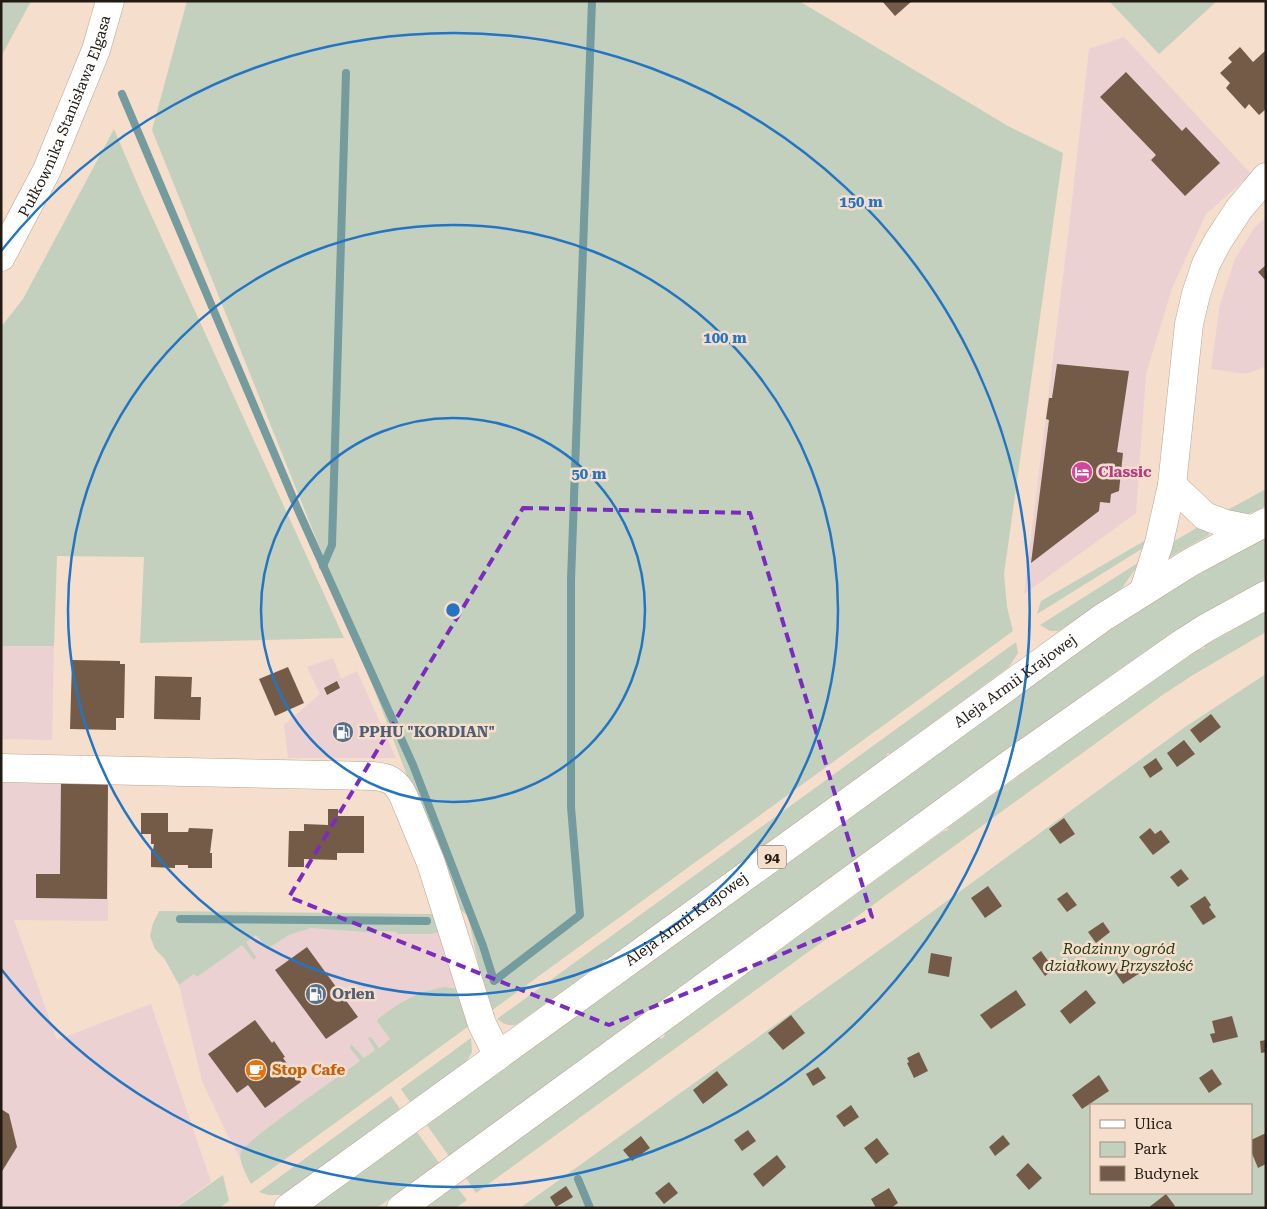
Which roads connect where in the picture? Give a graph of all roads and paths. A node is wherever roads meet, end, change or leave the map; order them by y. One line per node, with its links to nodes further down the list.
1 (110, 1): 3 (main road, Pułkownika Stanisława Elgasa)
2 (1266, 177): 4 (main road)
3 (1, 257)
4 (1172, 485): 5 (main road); 6 (main road)
5 (1258, 525): 6 (main road, Aleja Armii Krajowej / 94)
6 (1144, 590): 9 (main road, Aleja Armii Krajowej / 94)
7 (1266, 595): 11 (main road)
8 (1, 768): 9 (main road)
9 (498, 1056): 10 (main road, Aleja Armii Krajowej / 94)
10 (288, 1208)
11 (401, 1208)

